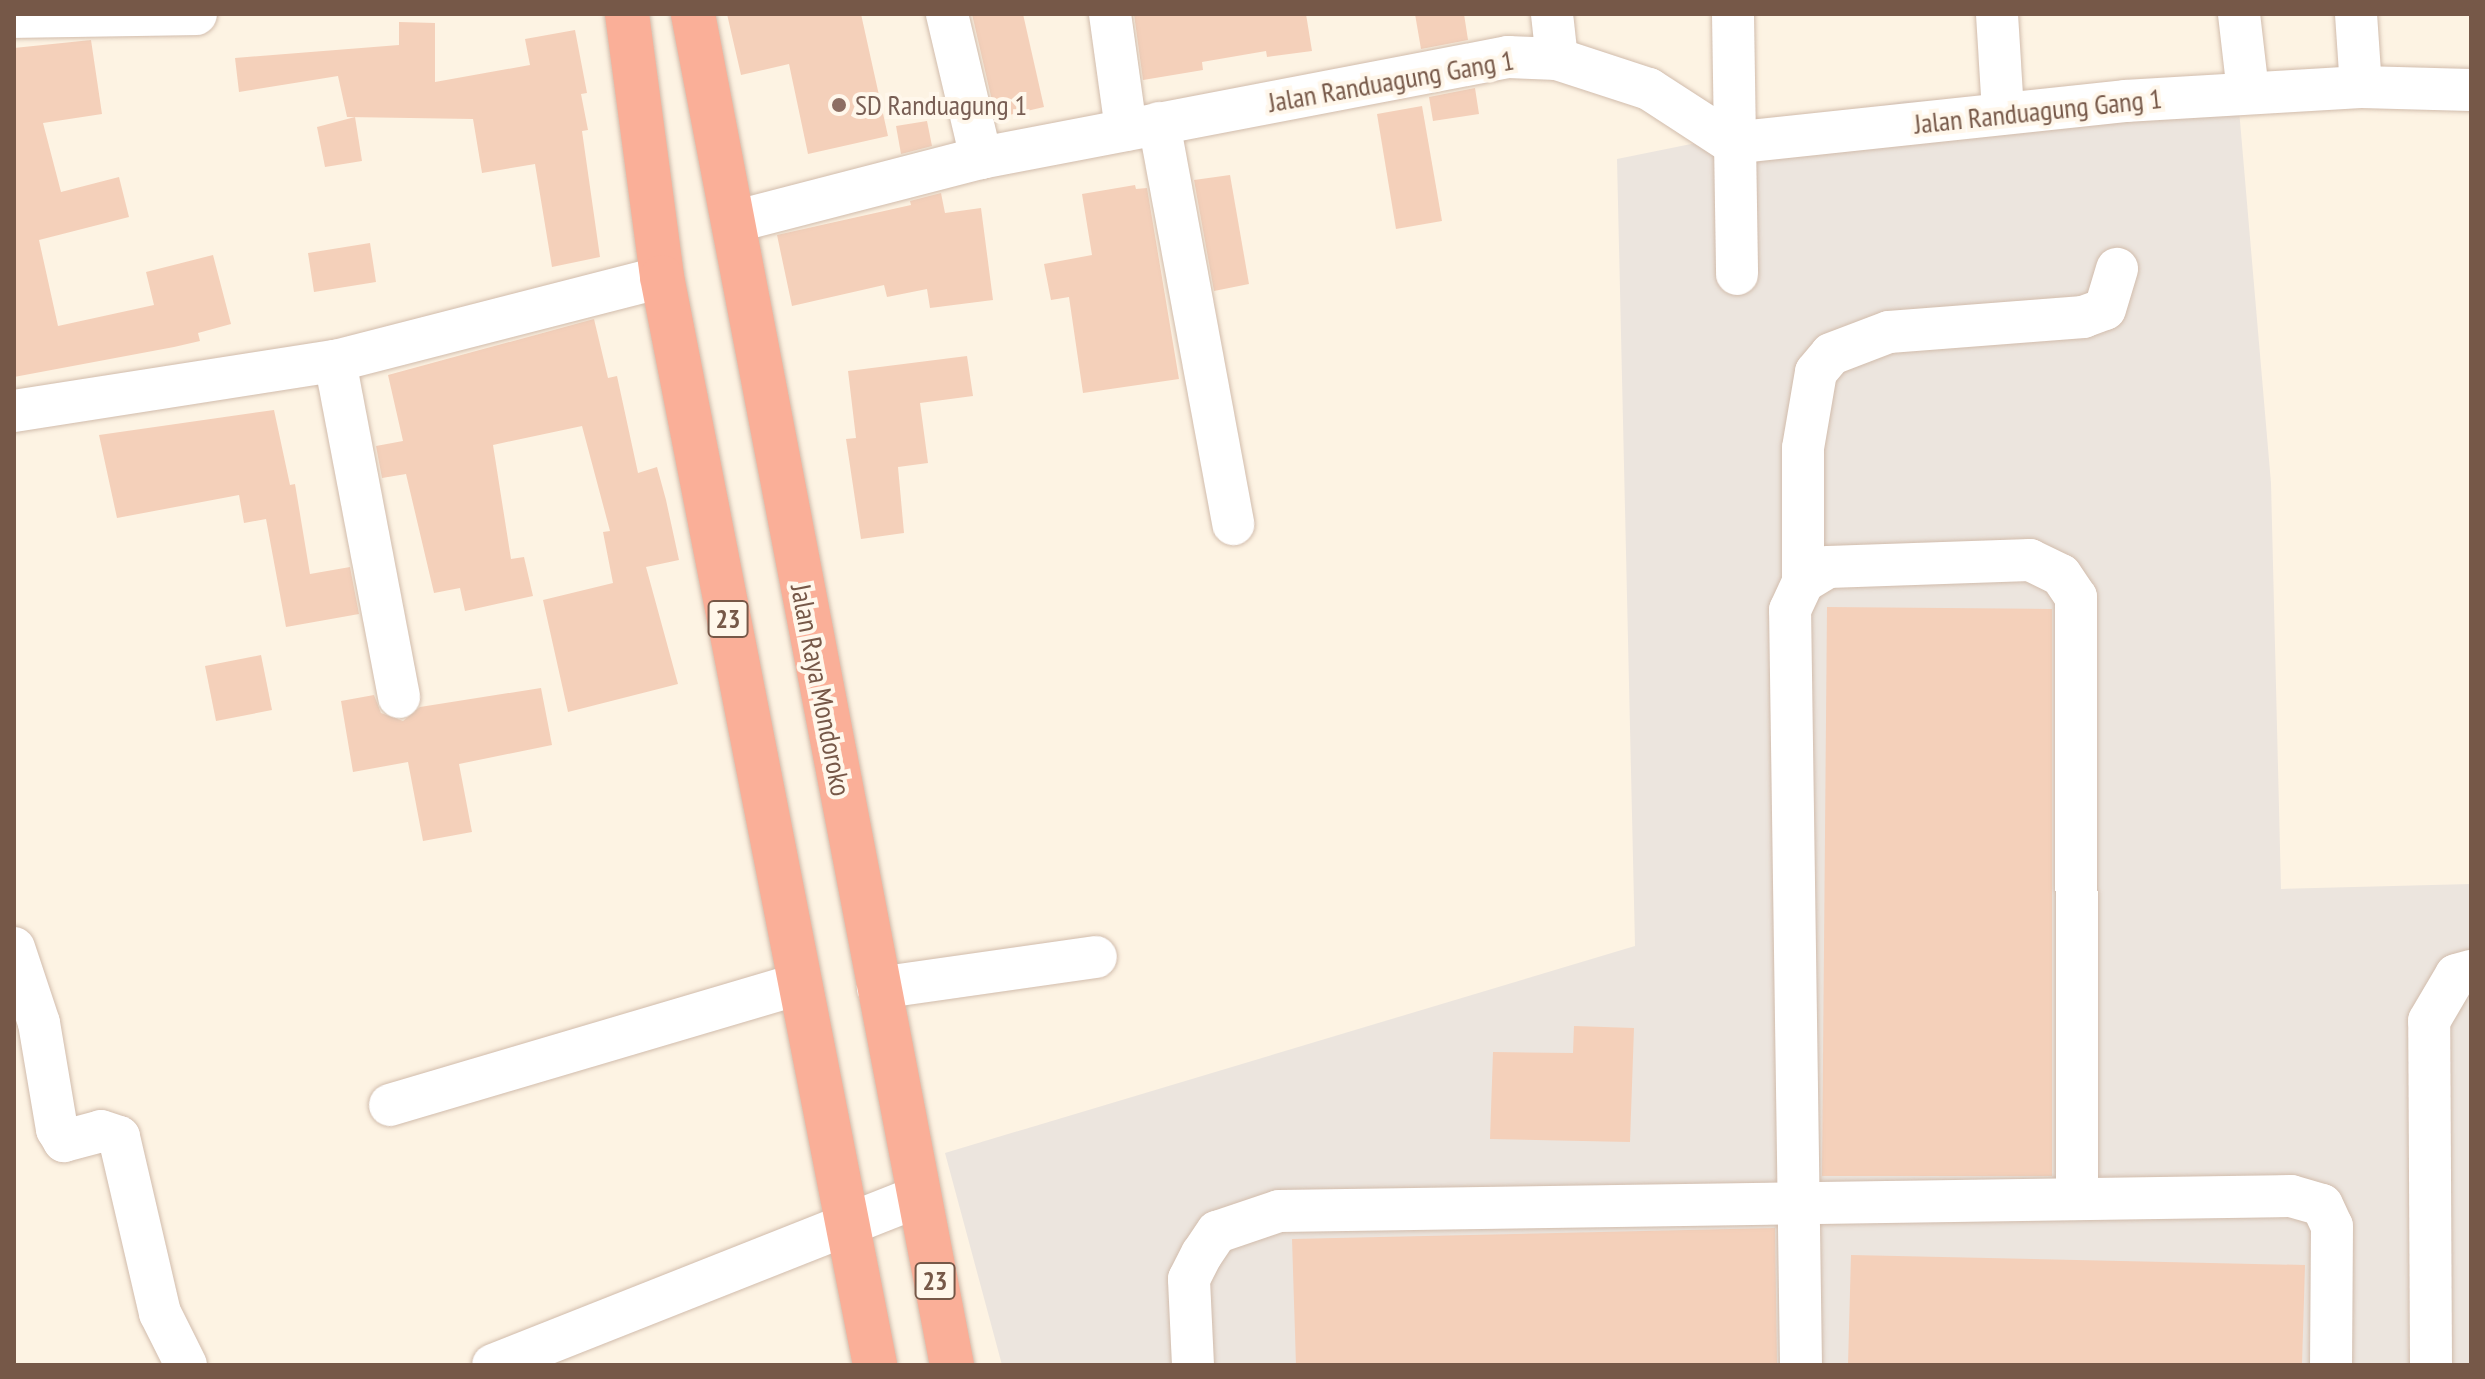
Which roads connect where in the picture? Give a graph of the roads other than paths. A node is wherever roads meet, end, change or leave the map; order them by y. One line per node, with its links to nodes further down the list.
1 (196, 14): 11 (street)
2 (627, 14): 23 (highway, 23)
3 (693, 14): 20 (highway, Jalan Raya Mondoroko / 23)
4 (947, 14): 19 (street)
5 (1110, 14): 17 (street)
6 (1552, 14): 12 (street)
7 (1733, 14): 18 (street)
8 (1997, 14): 16 (street)
9 (2239, 14): 15 (street)
10 (2356, 14): 13 (street)
11 (14, 17)
12 (1557, 59): 17 (street, Jalan Randuagung Gang 1); 18 (street, Jalan Randuagung Gang 1)
13 (2361, 87): 14 (street, Jalan Randuagung Gang 1); 15 (street, Jalan Randuagung Gang 1)
14 (2471, 90)
15 (2248, 92): 16 (street, Jalan Randuagung Gang 1)
16 (2003, 113): 18 (street, Jalan Randuagung Gang 1)
17 (1142, 126): 19 (street, Jalan Randuagung Gang 1); 26 (street)
18 (1732, 143): 22 (street)
19 (981, 158): 20 (street, Jalan Randuagung Gang 1)
20 (733, 222): 33 (highway, Jalan Raya Mondoroko / 23)
21 (2117, 269): 27 (street)
22 (1737, 274)
23 (662, 277): 24 (street); 32 (highway, 23)
24 (335, 361): 25 (street); 28 (street)
25 (14, 411)
26 (1233, 524)
27 (1803, 582): 36 (street); 37 (street)
28 (399, 697)
29 (14, 948): 39 (street)
30 (1096, 957): 33 (street)
31 (2471, 971): 46 (street)
32 (798, 984): 34 (street); 38 (highway, 23)
33 (878, 988): 35 (highway, Jalan Raya Mondoroko / 23)
34 (390, 1105)
35 (918, 1197): 38 (street); 42 (highway, Jalan Raya Mondoroko / 23)
36 (2077, 1199): 37 (street); 45 (street)
37 (1799, 1204): 43 (street); 44 (street)
38 (847, 1222): 40 (street); 41 (highway, 23)
39 (186, 1365)
40 (493, 1365)
41 (875, 1365)
42 (952, 1365)
43 (1193, 1365)
44 (1801, 1365)
45 (2331, 1365)
46 (2431, 1365)

